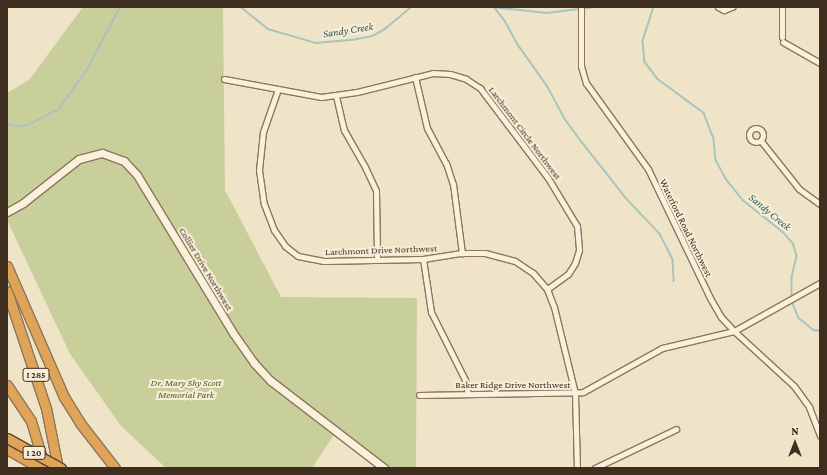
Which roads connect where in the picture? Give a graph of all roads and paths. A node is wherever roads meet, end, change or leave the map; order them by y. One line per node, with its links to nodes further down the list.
1 (581, 7): 20 (street, Waterford Road Northwest)
2 (718, 7): 3 (street)
3 (732, 7)
4 (782, 7): 5 (street)
5 (819, 62)
6 (415, 77): 9 (street, Larchmont Circle Northwest); 13 (street); 18 (street, Larchmont Circle Northwest)
7 (224, 79): 8 (street, Larchmont Circle Northwest)
8 (278, 90): 9 (street, Larchmont Circle Northwest); 14 (street, Larchmont Drive Northwest)
9 (336, 96): 14 (street)
10 (761, 141): 11 (street)
11 (820, 204)
12 (7, 212): 35 (main road, Collier Drive Northwest)
13 (462, 253): 15 (street, Larchmont Drive Northwest); 18 (street, Larchmont Drive Northwest)
14 (377, 258): 15 (street, Larchmont Drive Northwest)
15 (423, 259): 24 (street)
16 (7, 266): 34 (highway)
17 (820, 283): 20 (street, Baker Ridge Drive Northwest)
18 (547, 289): 22 (street, Larchmont Drive Northwest)
19 (7, 291): 30 (highway, I 285)
20 (734, 331): 22 (street, Baker Ridge Drive Northwest); 26 (street, Waterford Road Northwest)
21 (7, 385): 33 (highway)
22 (575, 393): 24 (street, Baker Ridge Drive Northwest); 36 (street, Larchmont Drive Northwest)
23 (419, 394): 24 (street, Baker Ridge Drive Northwest)
24 (468, 394)
25 (676, 429): 37 (street)
26 (820, 436)
27 (7, 438): 30 (highway, I 20, bridge)
28 (7, 449): 32 (highway, I 20)
29 (7, 456): 31 (highway)
30 (59, 466)
31 (29, 468)
32 (40, 468)
33 (45, 468)
34 (115, 468)
35 (384, 468)
36 (577, 468)
37 (595, 468)

